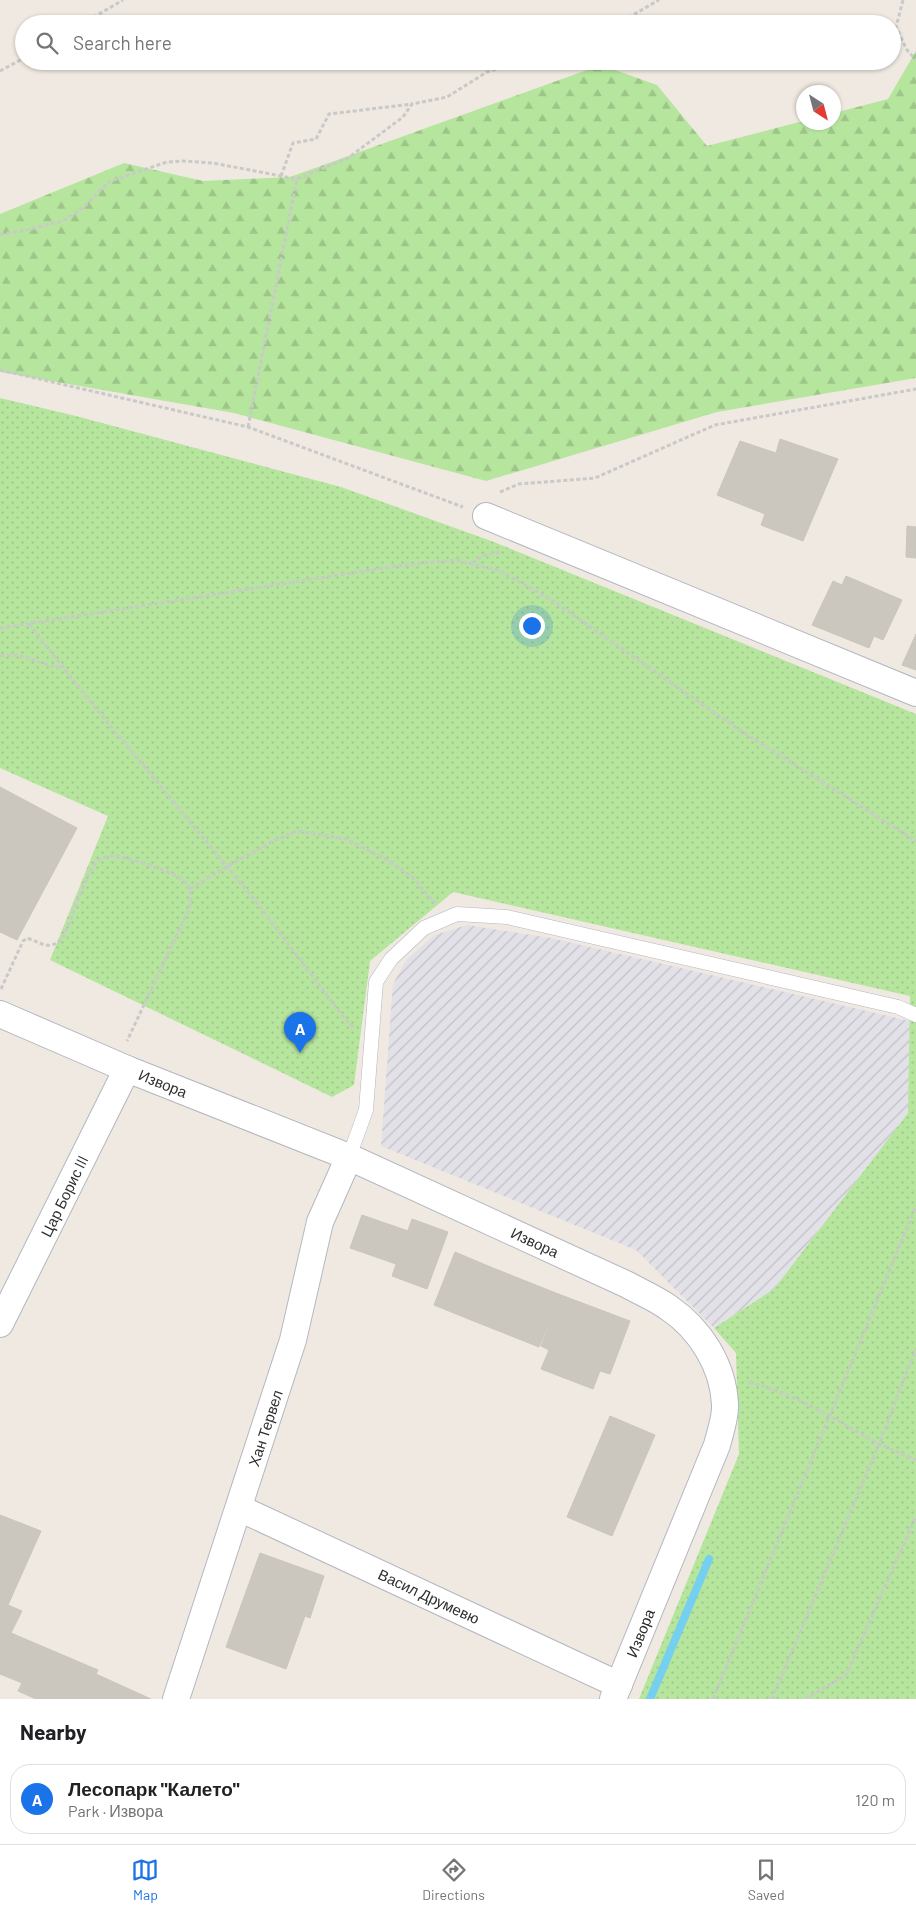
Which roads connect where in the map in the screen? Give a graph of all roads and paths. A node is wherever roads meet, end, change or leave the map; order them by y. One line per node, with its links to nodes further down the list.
1 (123, 0): 4 (path)
2 (659, 0): 5 (path)
3 (903, 0): 6 (path)
4 (97, 15)
5 (632, 15)
6 (899, 15)
7 (901, 37): 8 (path)
8 (916, 60)
9 (15, 63): 11 (path)
10 (494, 70): 12 (path)
11 (0, 72)
12 (412, 104): 13 (path); 14 (path)
13 (282, 176): 14 (path); 15 (path)
14 (297, 180): 18 (path)
15 (0, 234)
16 (0, 370): 18 (path)
17 (916, 389): 19 (path)
18 (248, 427): 19 (path)
19 (486, 516): 24 (street)
20 (29, 624): 21 (path); 23 (path); 25 (path)
21 (0, 628)
22 (0, 656): 23 (path)
23 (63, 667): 26 (path)
24 (916, 693)
25 (916, 841)
26 (226, 867): 27 (path); 28 (path); 32 (path)
27 (190, 889): 29 (path); 33 (path)
28 (443, 919): 31 (lane); 32 (lane)
29 (0, 992)
30 (0, 1014): 33 (street, Извора)
31 (916, 1015)
32 (372, 1035): 34 (lane)
33 (121, 1066): 34 (street, Извора); 36 (street, Цар Борис III)
34 (350, 1156): 38 (street, Извора); 42 (street, Хан Тервел)
35 (916, 1206): 39 (path)
36 (0, 1324)
37 (916, 1350): 40 (path)
38 (719, 1375): 39 (path); 44 (street, Извора)
39 (830, 1415): 40 (path); 46 (path)
40 (879, 1444): 41 (path); 47 (path)
41 (916, 1460)
42 (239, 1508): 44 (street, Васил Друмевю); 45 (street, Хан Тервел)
43 (916, 1516): 48 (path)
44 (616, 1692)
45 (176, 1699)
46 (713, 1699)
47 (772, 1699)
48 (805, 1699)

